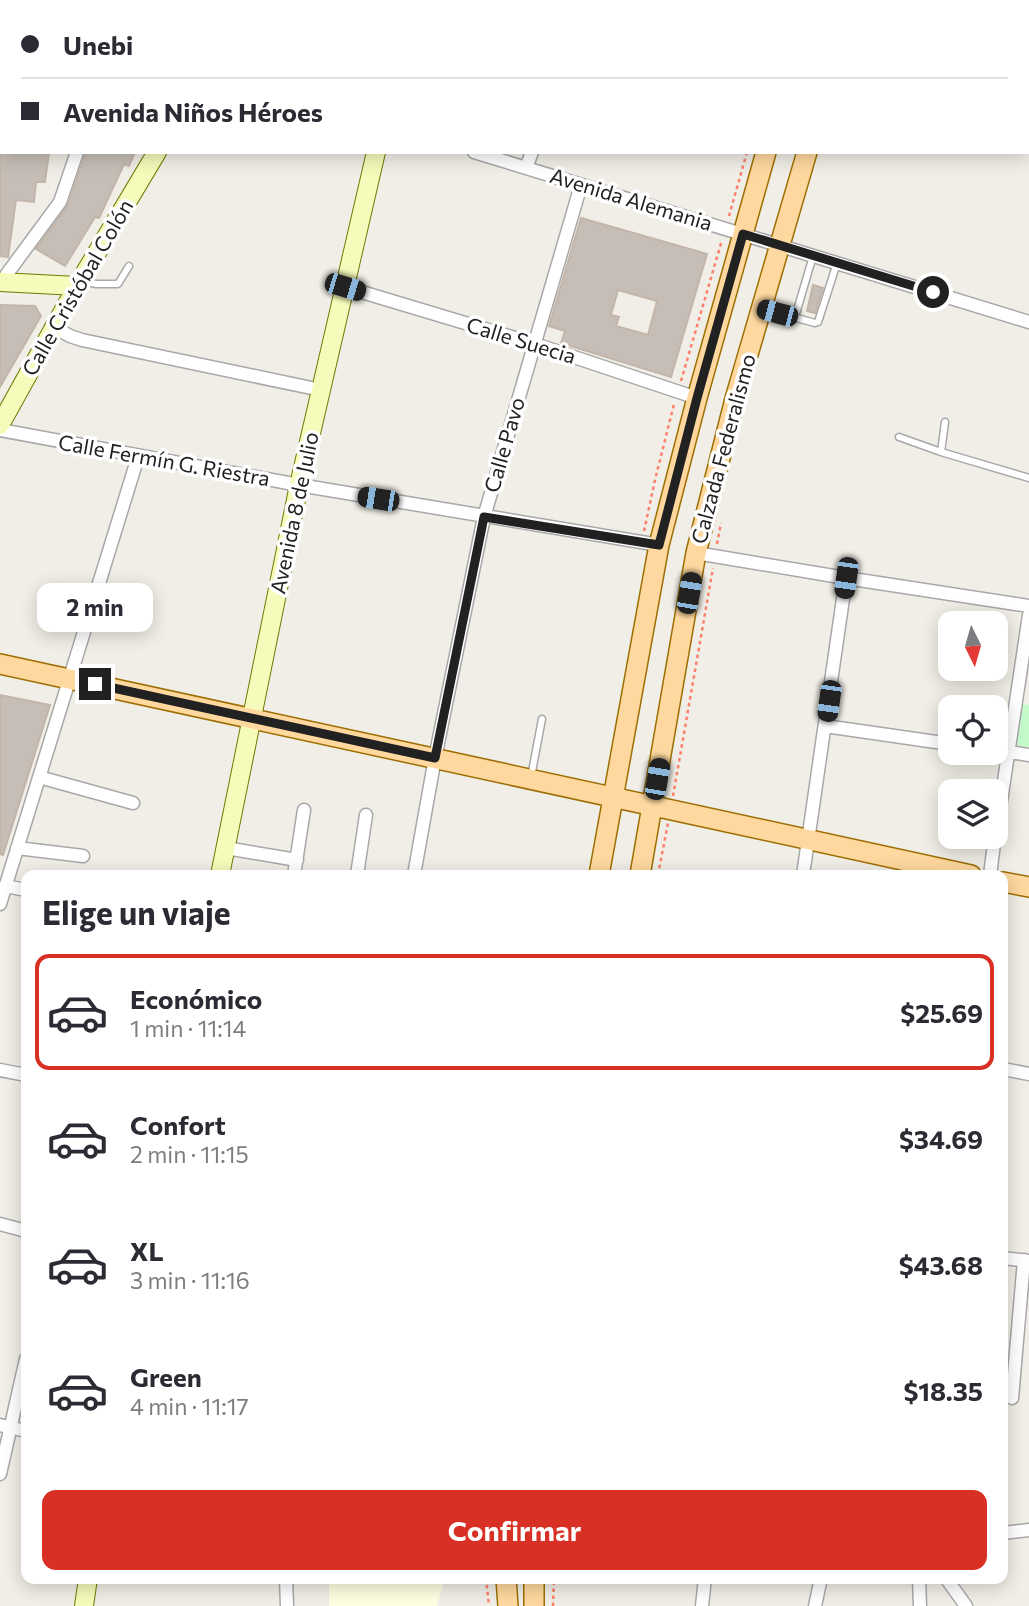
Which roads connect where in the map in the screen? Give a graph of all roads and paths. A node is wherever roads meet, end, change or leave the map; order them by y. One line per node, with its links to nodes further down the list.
1 (76, 154): 16 (street)
2 (156, 154): 17 (street, Calle Cristóbal Colón)
3 (376, 154): 18 (street, Avenida 8 de Julio)
4 (481, 154): 9 (street, Avenida Alemania)
5 (531, 154): 9 (street)
6 (766, 154): 11 (main road, Calzada Federalismo)
7 (774, 154): 11 (main road)
8 (806, 154): 12 (main road, Calzada Federalismo)
9 (527, 168): 10 (street, Avenida Alemania)
10 (581, 185): 11 (street, Avenida Alemania); 23 (street, Calle Pavo)
11 (747, 236): 12 (street, Avenida Alemania); 25 (main road, Calzada Federalismo)
12 (781, 246): 13 (street, Avenida Alemania); 19 (main road, Calzada Federalismo)
13 (813, 256): 14 (street, Avenida Alemania); 20 (lane)
14 (837, 263): 20 (lane); 21 (street, Avenida Alemania)
15 (129, 266): 17 (lane)
16 (1, 282): 17 (street)
17 (78, 283): 22 (street, Calle Cristóbal Colón)
18 (345, 287): 23 (street, Calle Suecia); 24 (street, Avenida 8 de Julio)
19 (762, 309): 20 (lane); 37 (main road, Calzada Federalismo)
20 (795, 317)
21 (1029, 322)
22 (54, 327): 24 (street); 27 (street, Calle Cristóbal Colón)
23 (535, 344): 25 (street, Calle Suecia); 34 (street, Calle Pavo)
24 (321, 390): 33 (street, Avenida 8 de Julio)
25 (697, 398): 36 (main road, Calzada Federalismo)
26 (946, 422): 30 (lane)
27 (0, 425)
28 (0, 430): 31 (street, Calle Fermín G. Riestra)
29 (899, 437): 30 (lane)
30 (941, 452): 32 (lane)
31 (138, 457): 33 (street, Calle Fermín G. Riestra); 42 (street)
32 (1029, 478)
33 (299, 485): 34 (street, Calle Fermín G. Riestra); 43 (street, Avenida 8 de Julio)
34 (484, 517): 36 (street, Calle Fermín G. Riestra); 50 (street, Calle Pavo)
35 (722, 520): 37 (path)
36 (659, 545): 53 (main road, Calzada Federalismo)
37 (705, 555): 38 (street); 55 (main road, Calzada Federalismo); 55 (path)
38 (846, 578): 39 (street); 46 (street)
39 (1029, 606)
40 (1029, 615): 45 (street)
41 (0, 664): 42 (main road)
42 (69, 679): 43 (main road); 51 (street)
43 (252, 719): 50 (main road); 60 (street, Avenida 8 de Julio)
44 (542, 719): 52 (lane)
45 (1008, 721)
46 (825, 726): 47 (street); 58 (street)
47 (938, 742)
48 (1008, 752): 49 (street)
49 (1029, 755)
50 (435, 758): 52 (main road); 67 (street, Calle Pavo)
51 (39, 777): 54 (street); 59 (street)
52 (531, 779): 53 (main road)
53 (612, 797): 55 (main road); 68 (main road, Calzada Federalismo)
54 (133, 803)
55 (661, 808): 58 (main road); 69 (main road, Calzada Federalismo); 70 (path)
56 (304, 810): 63 (street)
57 (366, 815): 66 (street)
58 (808, 840): 71 (street); 72 (main road)
59 (17, 848): 62 (street); 75 (street)
60 (226, 848): 63 (street); 64 (street, Avenida 8 de Julio)
61 (994, 849): 73 (street)
62 (83, 856)
63 (296, 860): 65 (street)
64 (221, 870)
65 (295, 870)
66 (358, 870)
67 (415, 870)
68 (600, 870)
69 (642, 870)
70 (658, 870)
71 (804, 870)
72 (948, 870)
73 (991, 870)
74 (1008, 883): 76 (main road)
75 (5, 886): 77 (street); 78 (street)
76 (1029, 887)
77 (21, 889)
78 (0, 904)
79 (0, 1070): 82 (street)
80 (1008, 1070): 81 (street)
81 (1029, 1073)
82 (21, 1074)
83 (0, 1224): 84 (street)
84 (21, 1230)
85 (1008, 1259): 86 (street)
86 (1027, 1261): 88 (street)
87 (21, 1376): 89 (street)
88 (1012, 1398)
89 (6, 1427): 90 (street)
90 (0, 1474)
91 (1029, 1530): 92 (street)
92 (1008, 1532)
93 (87, 1584): 104 (street)
94 (286, 1584): 105 (street)
95 (487, 1584): 106 (path)
96 (497, 1584): 107 (main road)
97 (506, 1584): 108 (main road)
98 (534, 1584): 109 (main road)
99 (554, 1584): 110 (path)
100 (704, 1584): 111 (street)
101 (820, 1584): 112 (street)
102 (919, 1584): 113 (street)
103 (950, 1584): 114 (street)
104 (84, 1606)
105 (287, 1606)
106 (489, 1606)
107 (498, 1606)
108 (508, 1606)
109 (534, 1606)
110 (553, 1606)
111 (702, 1606)
112 (815, 1606)
113 (919, 1606)
114 (966, 1606)

